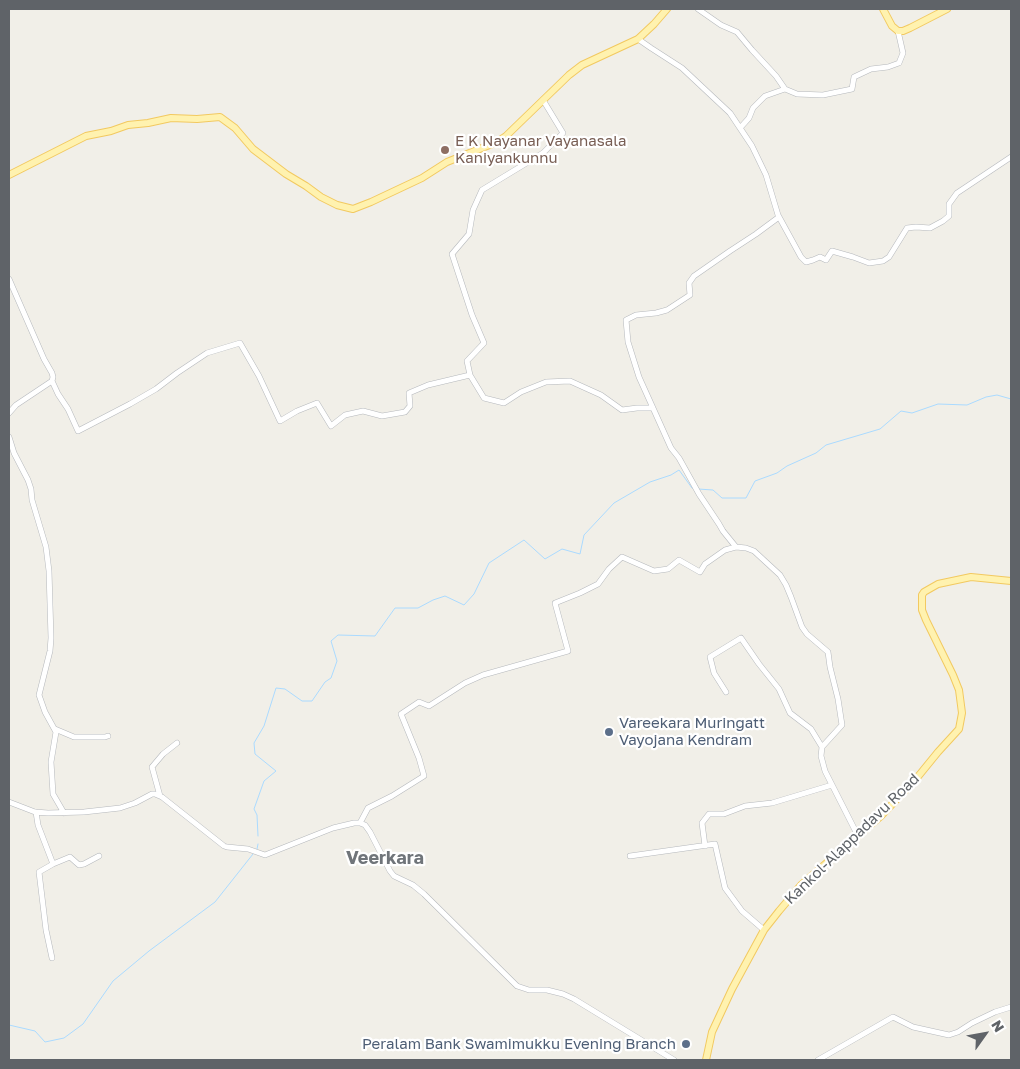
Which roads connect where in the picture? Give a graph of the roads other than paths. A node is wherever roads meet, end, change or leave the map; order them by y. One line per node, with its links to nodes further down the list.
1 (667, 9): 6 (main road)
2 (698, 9): 7 (street)
3 (883, 9): 5 (main road)
4 (947, 9): 5 (main road)
5 (898, 31): 7 (street)
6 (638, 39): 8 (main road); 9 (street)
7 (785, 89): 9 (street)
8 (543, 100): 11 (main road); 14 (street)
9 (740, 128): 12 (street)
10 (1011, 157): 12 (street)
11 (9, 175)
12 (779, 217): 16 (street)
13 (9, 280): 15 (street)
14 (470, 375): 15 (street); 16 (street)
15 (52, 381): 17 (street)
16 (653, 408): 19 (street)
17 (9, 413)
18 (9, 437): 22 (street)
19 (736, 547): 25 (street); 31 (street)
20 (1011, 581): 32 (main road, Kankol-Alappadavu Road)
21 (726, 692): 25 (street)
22 (55, 730): 23 (street); 30 (street)
23 (108, 736)
24 (177, 743): 27 (street)
25 (822, 747): 26 (street)
26 (832, 785): 32 (street); 33 (street)
27 (160, 796): 30 (street); 31 (street)
28 (9, 802): 29 (street)
29 (36, 812): 30 (street); 36 (street)
30 (64, 813)
31 (360, 823): 40 (street)
32 (858, 836): 37 (main road, Kankol-Alappadavu Road)
33 (705, 846): 35 (street); 37 (street)
34 (99, 856): 36 (street)
35 (630, 856)
36 (53, 864): 38 (street)
37 (764, 930): 41 (main road, Kankol-Alappadavu Road)
38 (52, 958)
39 (1011, 1007): 42 (street)
40 (674, 1060)
41 (706, 1060)
42 (818, 1060)

